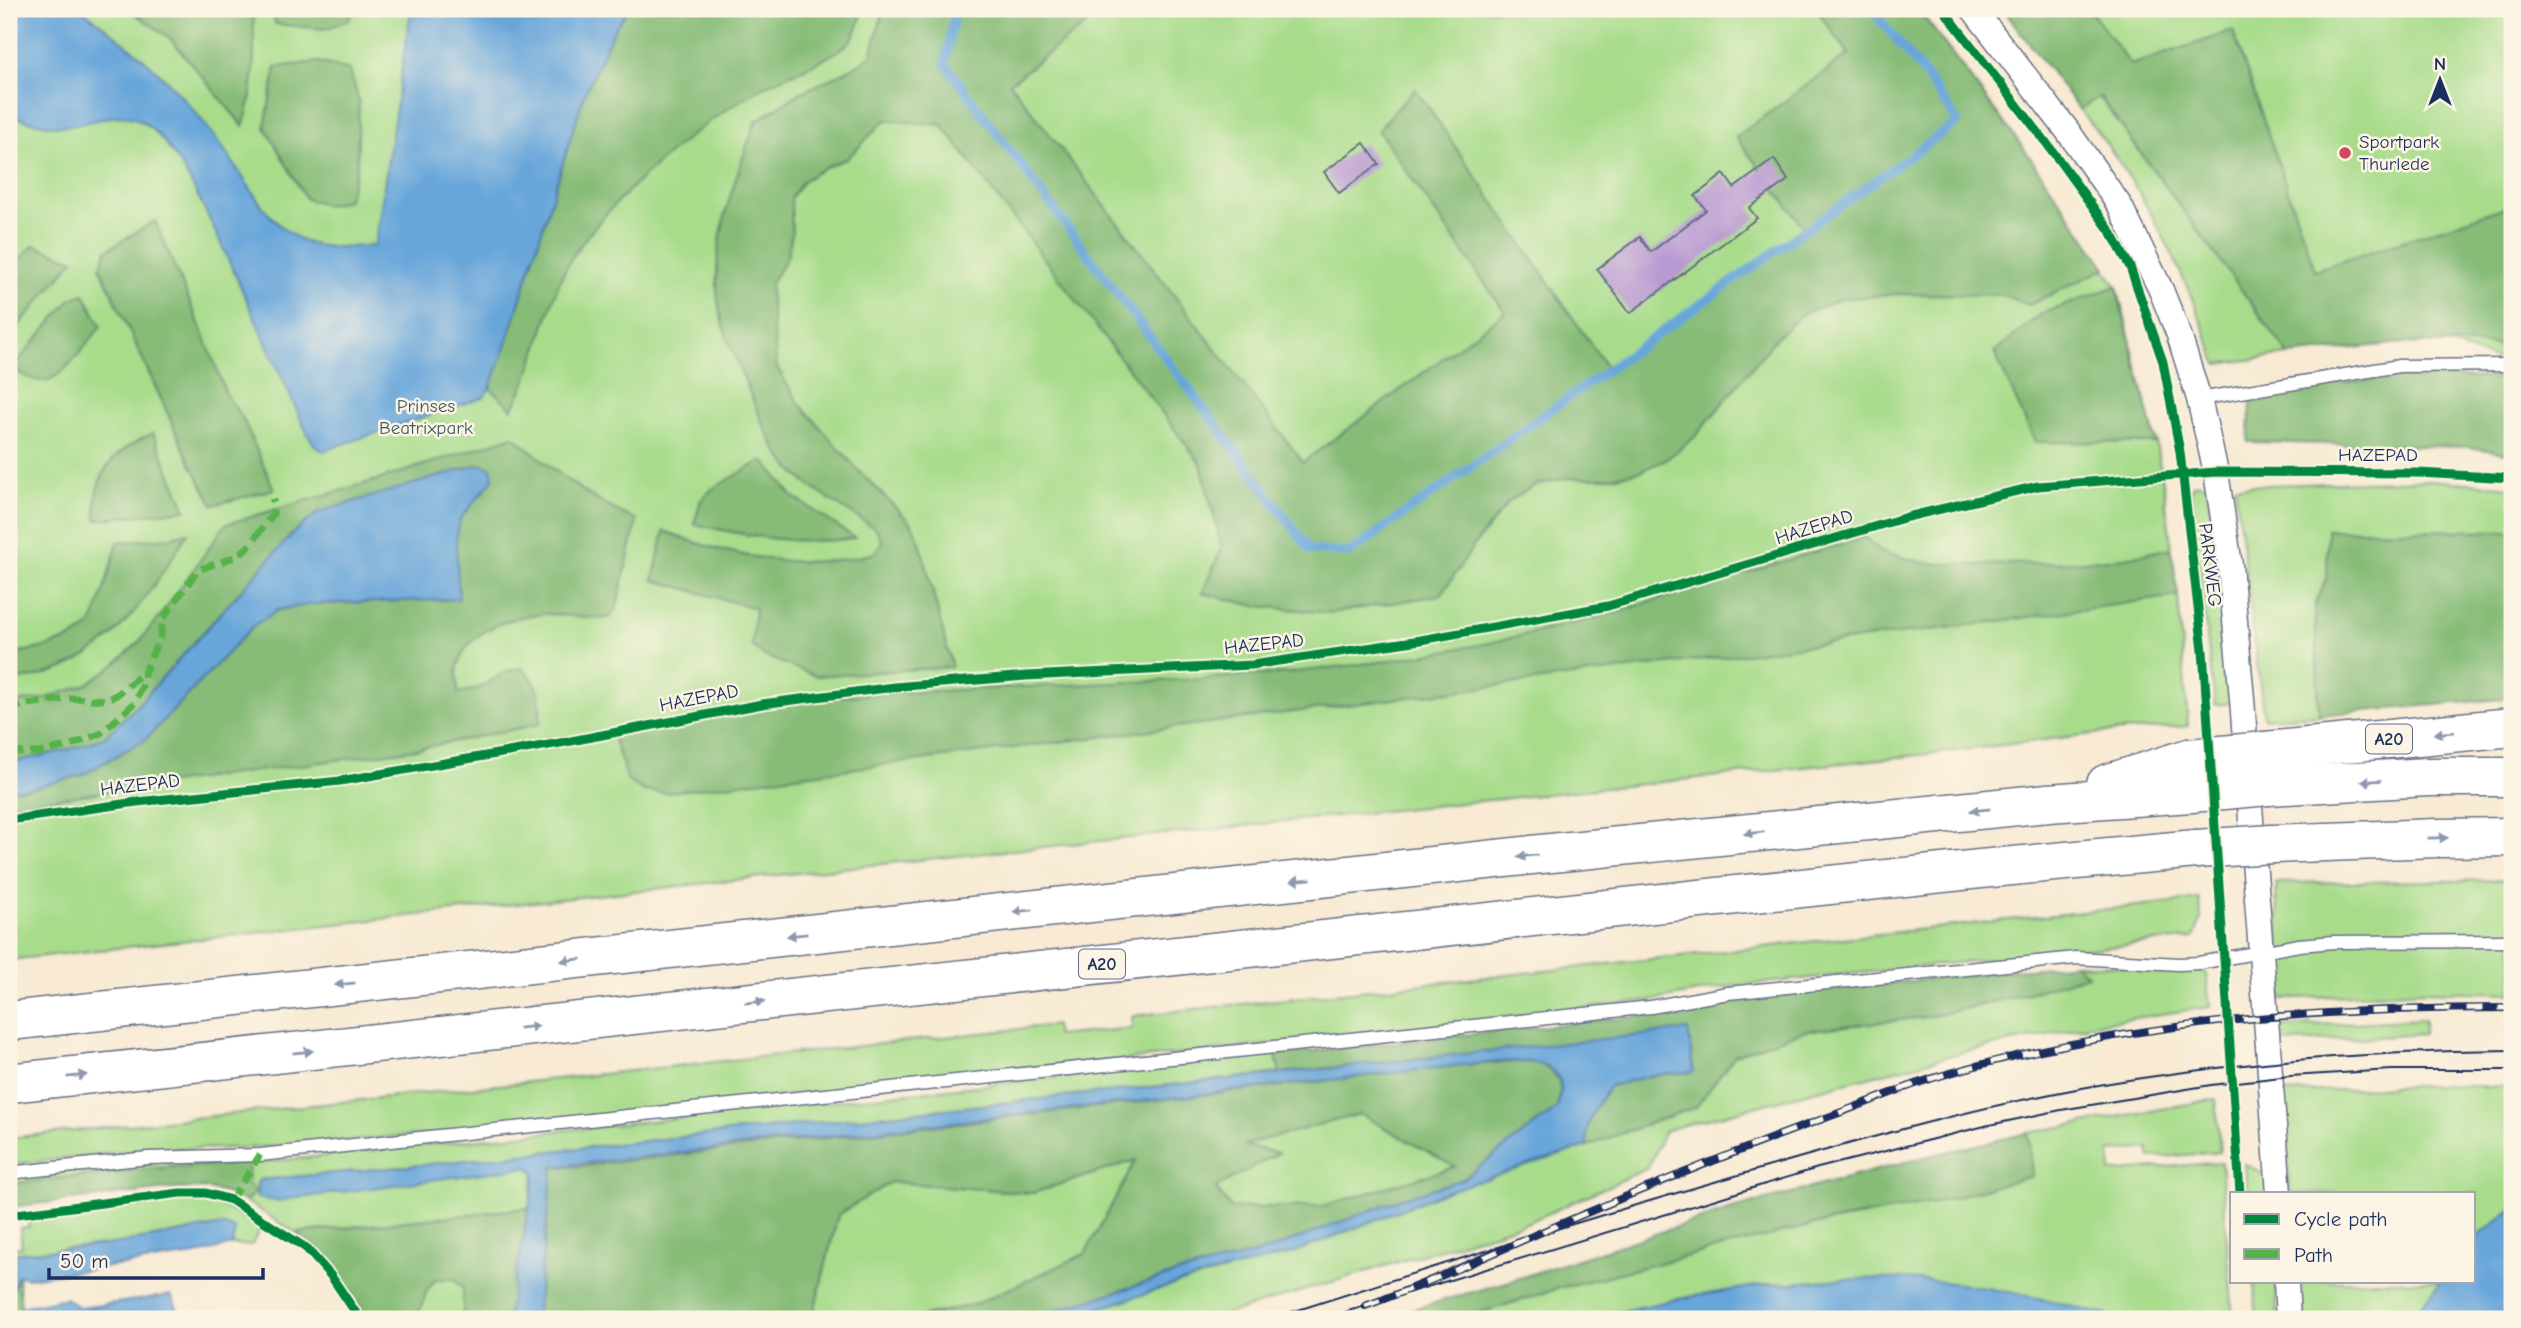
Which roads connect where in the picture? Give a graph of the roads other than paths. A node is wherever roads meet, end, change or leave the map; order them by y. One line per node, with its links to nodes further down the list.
1 (1973, 9): 3 (street, PARKWEG)
2 (2512, 365): 3 (lane)
3 (2199, 399): 9 (street, PARKWEG)
4 (2512, 727): 5 (highway, A20, one-way to 5)
5 (2266, 769): 6 (highway, A20, one-way to 5); 10 (highway, A20, one-way to 10, bridge)
6 (2512, 777)
7 (2512, 837): 11 (highway, A20, one-way to 7, bridge)
8 (2512, 941): 9 (lane)
9 (2260, 952): 12 (lane); 13 (street, PARKWEG)
10 (9, 1021)
11 (9, 1083)
12 (9, 1172)
13 (2279, 1192)
14 (2286, 1282): 15 (street)
15 (2288, 1319)

